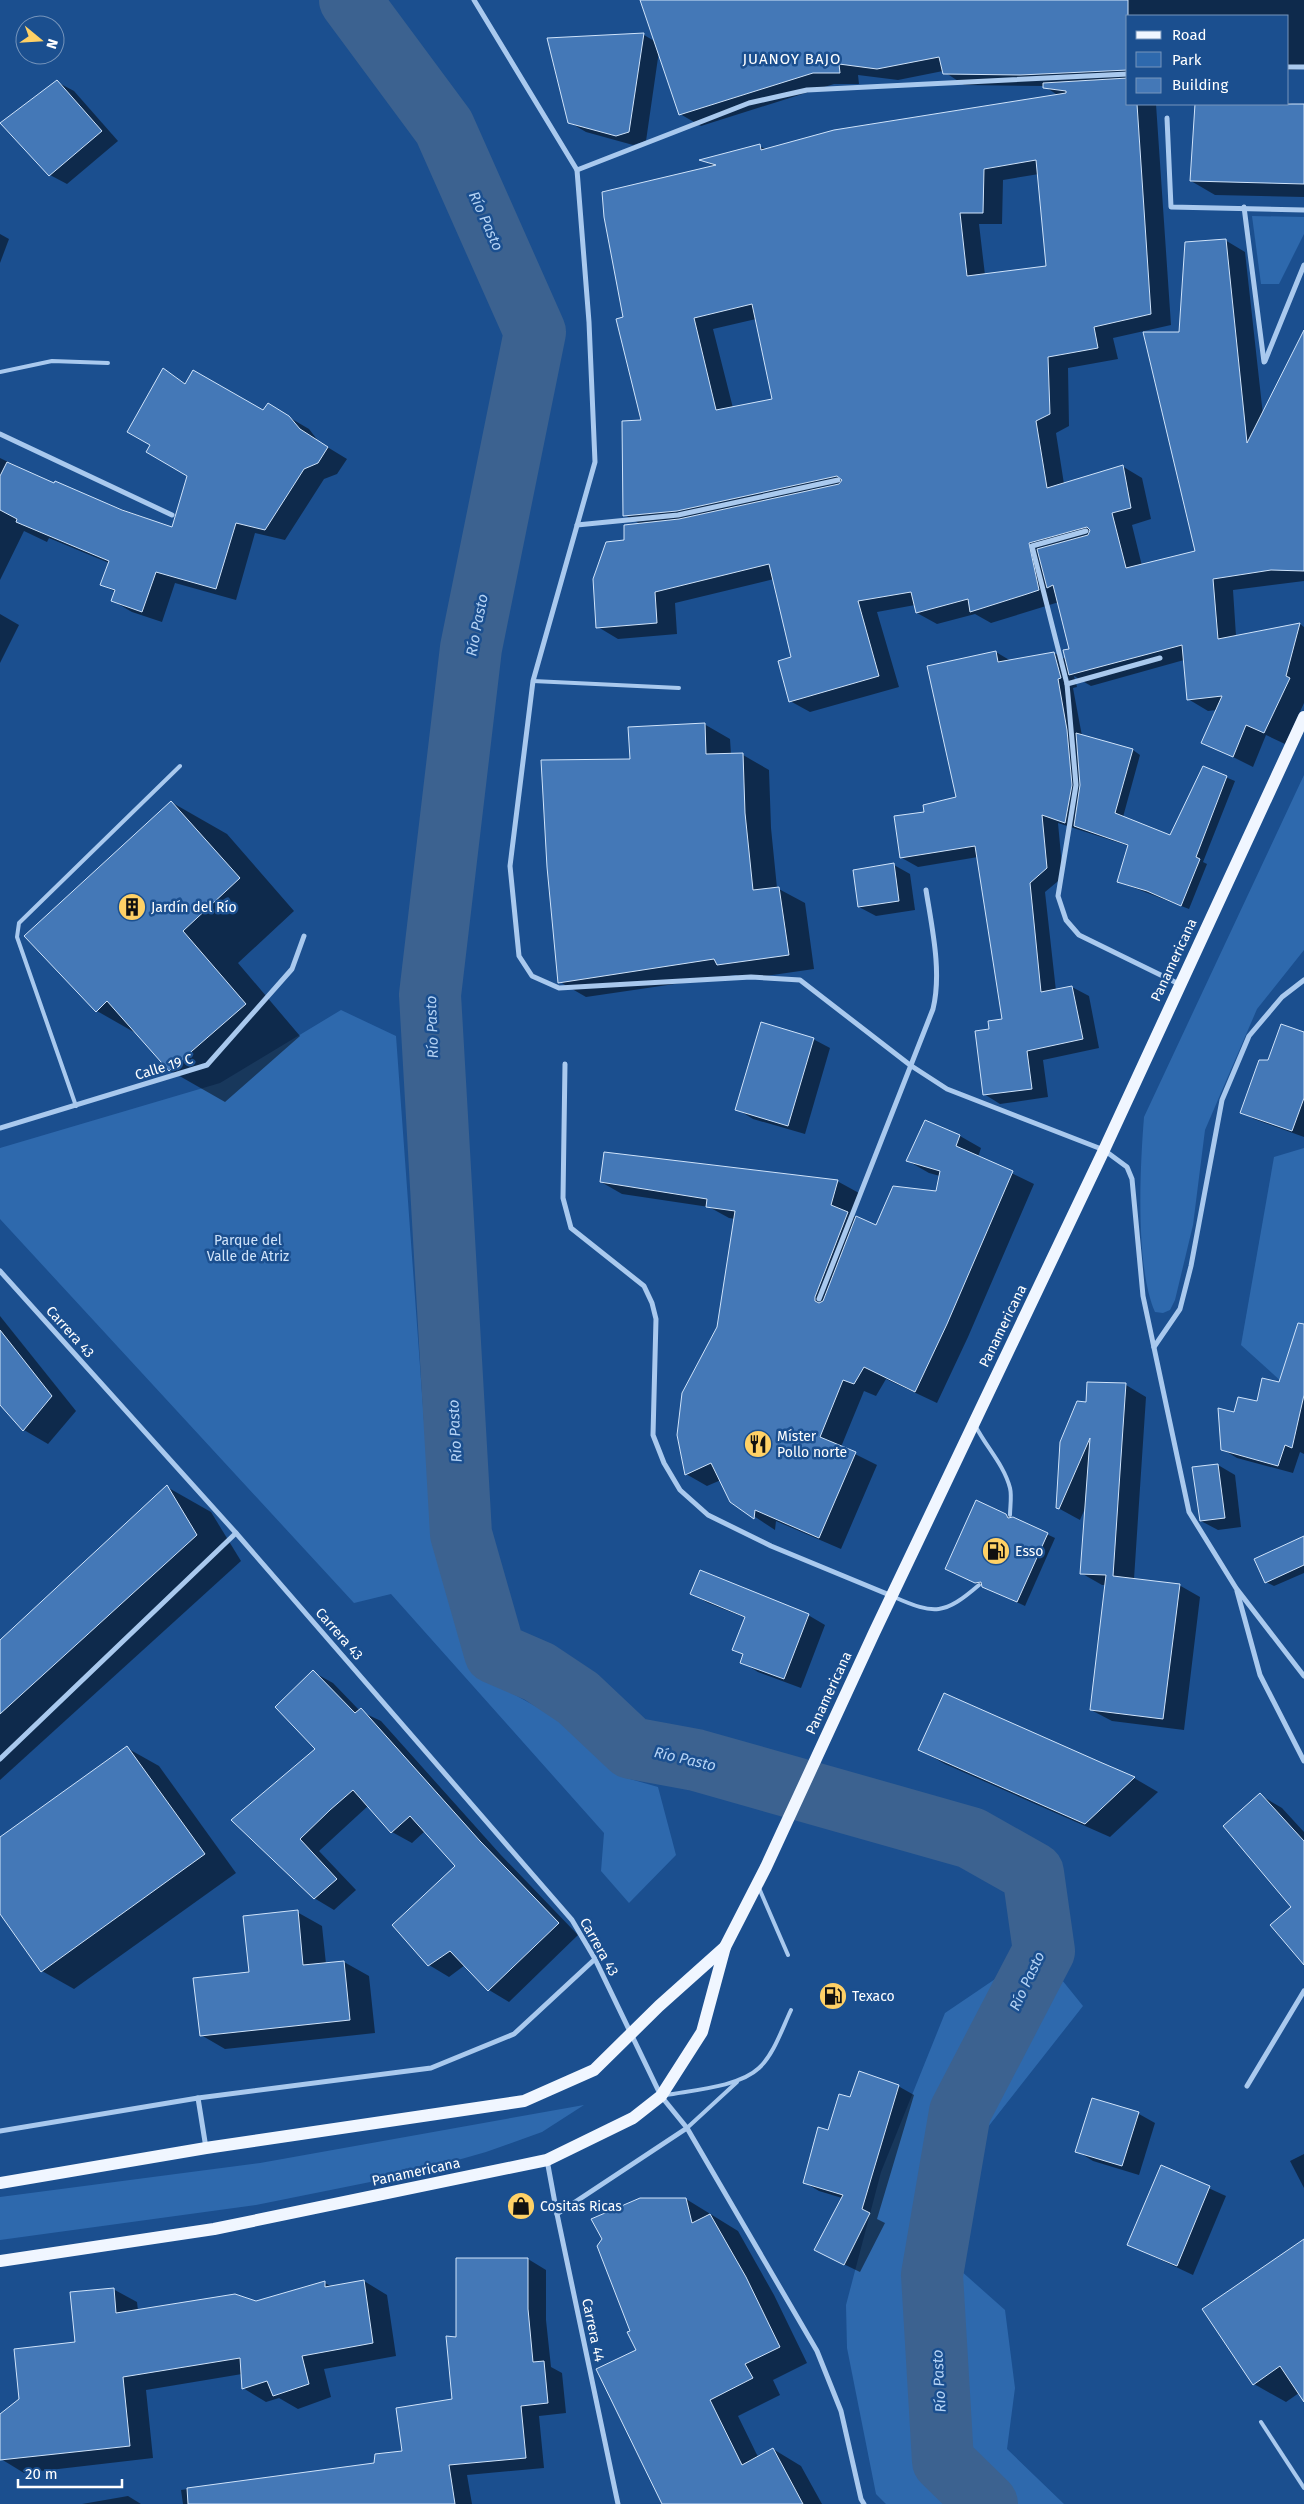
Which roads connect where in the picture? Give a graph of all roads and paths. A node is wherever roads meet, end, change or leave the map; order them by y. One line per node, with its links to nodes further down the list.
1 (474, 0): 6 (street)
2 (1304, 67): 3 (street)
3 (1289, 68)
4 (1126, 74): 6 (street)
5 (1168, 118): 7 (street)
6 (577, 170): 15 (street)
7 (1244, 208): 8 (street); 9 (street)
8 (1304, 210)
9 (1304, 265)
10 (108, 363): 11 (lane)
11 (0, 372)
12 (0, 434): 14 (street)
13 (838, 480): 15 (street)
14 (172, 514)
15 (578, 525): 18 (street)
16 (1086, 531): 19 (street)
17 (1160, 658): 19 (street)
18 (533, 681): 20 (lane); 28 (street)
19 (1067, 684): 26 (street)
20 (679, 688)
21 (1304, 717): 26 (main road, Panamericana)
22 (180, 766): 29 (lane)
23 (926, 890): 28 (street)
24 (304, 936): 29 (street, Calle 19 C)
25 (1304, 980): 34 (street)
26 (1179, 984): 31 (main road, Panamericana)
27 (565, 1064): 40 (street)
28 (910, 1065): 31 (street); 33 (street)
29 (76, 1106): 30 (street, Calle 19 C)
30 (0, 1128)
31 (1104, 1150): 34 (street); 35 (main road, Panamericana)
32 (0, 1271): 37 (street, Carrera 43)
33 (819, 1299)
34 (1154, 1347): 39 (street)
35 (973, 1422): 36 (lane); 40 (main road, Panamericana)
36 (1010, 1515)
37 (236, 1533): 42 (street); 47 (street, Carrera 43)
38 (979, 1585): 40 (lane)
39 (1236, 1588): 41 (street); 43 (street)
40 (892, 1596): 44 (main road, Panamericana)
41 (1304, 1676)
42 (0, 1759)
43 (1304, 1761)
44 (758, 1884): 45 (main road, Panamericana); 46 (lane)
45 (725, 1947): 50 (main road, Panamericana); 53 (main road, Panamericana)
46 (788, 1955)
47 (595, 1959): 50 (street, Carrera 43); 54 (street)
48 (1304, 1991): 52 (street)
49 (791, 2010): 51 (lane)
50 (630, 2035): 53 (street, Carrera 43); 57 (main road, Panamericana)
51 (738, 2081): 53 (lane); 55 (lane)
52 (1247, 2086)
53 (661, 2096): 55 (street, Carrera 43); 58 (main road, Panamericana)
54 (198, 2098): 56 (street); 57 (street)
55 (687, 2128): 60 (street); 65 (street, Carrera 43)
56 (0, 2131)
57 (206, 2148): 59 (main road, Panamericana)
58 (547, 2160): 60 (street, Carrera 44); 61 (main road, Panamericana)
59 (0, 2183)
60 (557, 2214): 64 (street, Carrera 44)
61 (0, 2261)
62 (1261, 2422): 63 (lane)
63 (1304, 2488)
64 (618, 2504)
65 (864, 2504)

